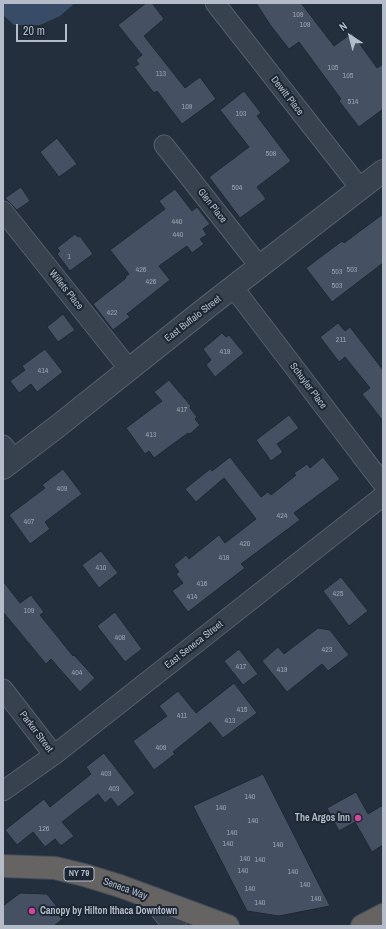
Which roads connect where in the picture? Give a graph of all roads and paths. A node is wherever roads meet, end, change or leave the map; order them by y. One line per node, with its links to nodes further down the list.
1 (214, 3): 4 (street, Dewitt Place)
2 (164, 145): 6 (street, Glen Place)
3 (383, 170): 4 (street, East Buffalo Street)
4 (360, 188): 6 (street, East Buffalo Street)
5 (3, 211): 8 (street, Willets Place)
6 (260, 267): 7 (street, East Buffalo Street)
7 (233, 288): 8 (street, East Buffalo Street); 10 (street, Schuyler Place)
8 (129, 369): 9 (street, East Buffalo Street)
9 (7, 458)
10 (383, 484)
11 (383, 496): 13 (street, East Seneca Street)
12 (3, 689): 13 (street, Parker Street)
13 (54, 755): 14 (street, East Seneca Street)
14 (3, 792)
15 (3, 866): 16 (highway, Seneca Way / NY 79)
16 (152, 898): 18 (street, Seneca Way); 19 (highway, Seneca Way / NY 79)
17 (383, 915): 20 (highway)
18 (175, 926)
19 (228, 926)
20 (362, 926)

